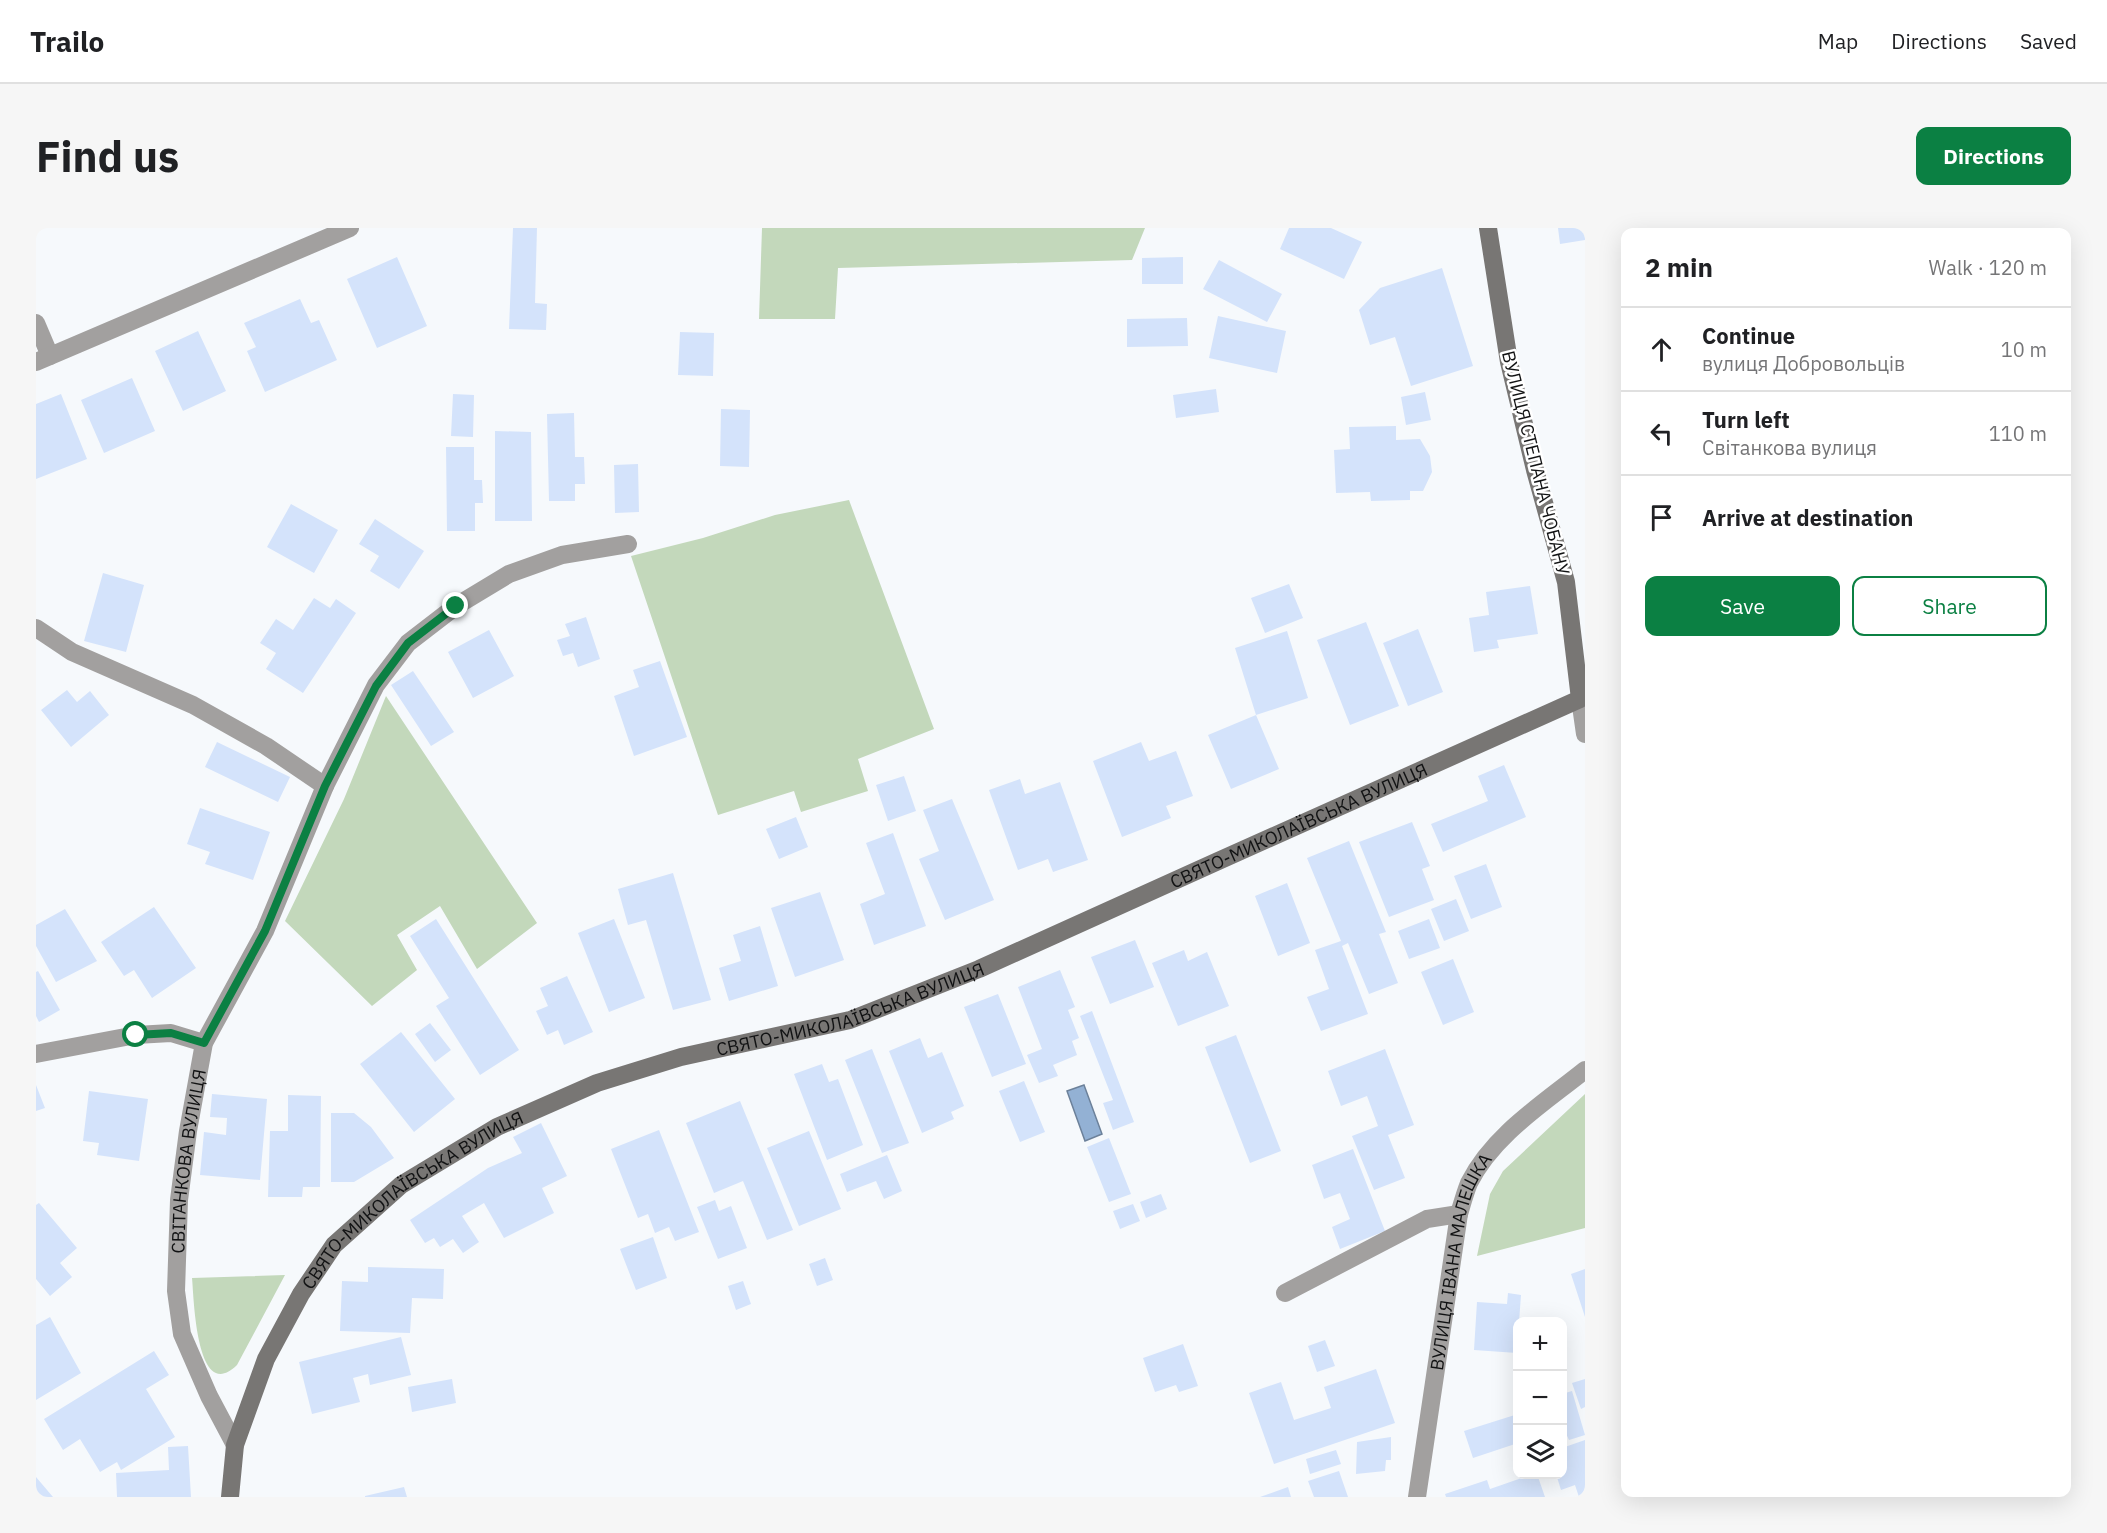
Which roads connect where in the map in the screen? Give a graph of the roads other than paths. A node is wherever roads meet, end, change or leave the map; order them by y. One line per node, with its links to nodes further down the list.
1 (350, 228): 4 (street)
2 (1488, 228): 7 (street, ВУЛИЦЯ СТЕПАНА ЧОБАНУ)
3 (36, 323): 4 (street)
4 (43, 359)
5 (628, 544): 9 (street, СВІТАНКОВА ВУЛИЦЯ)
6 (36, 628): 9 (street)
7 (1583, 698): 8 (street); 15 (street, СВЯТО-МИКОЛАЇВСЬКА ВУЛИЦЯ)
8 (1585, 734)
9 (325, 786): 10 (street, СВІТАНКОВА ВУЛИЦЯ)
10 (204, 1043): 11 (street); 15 (street, СВІТАНКОВА ВУЛИЦЯ)
11 (36, 1054)
12 (1585, 1070): 13 (street, ВУЛИЦЯ ІВАНА МАЛЕШКА)
13 (1459, 1214): 14 (street); 17 (street, ВУЛИЦЯ ІВАНА МАЛЕШКА)
14 (1285, 1293)
15 (235, 1445): 16 (street, СВЯТО-МИКОЛАЇВСЬКА ВУЛИЦЯ)
16 (230, 1497)
17 (1417, 1497)

